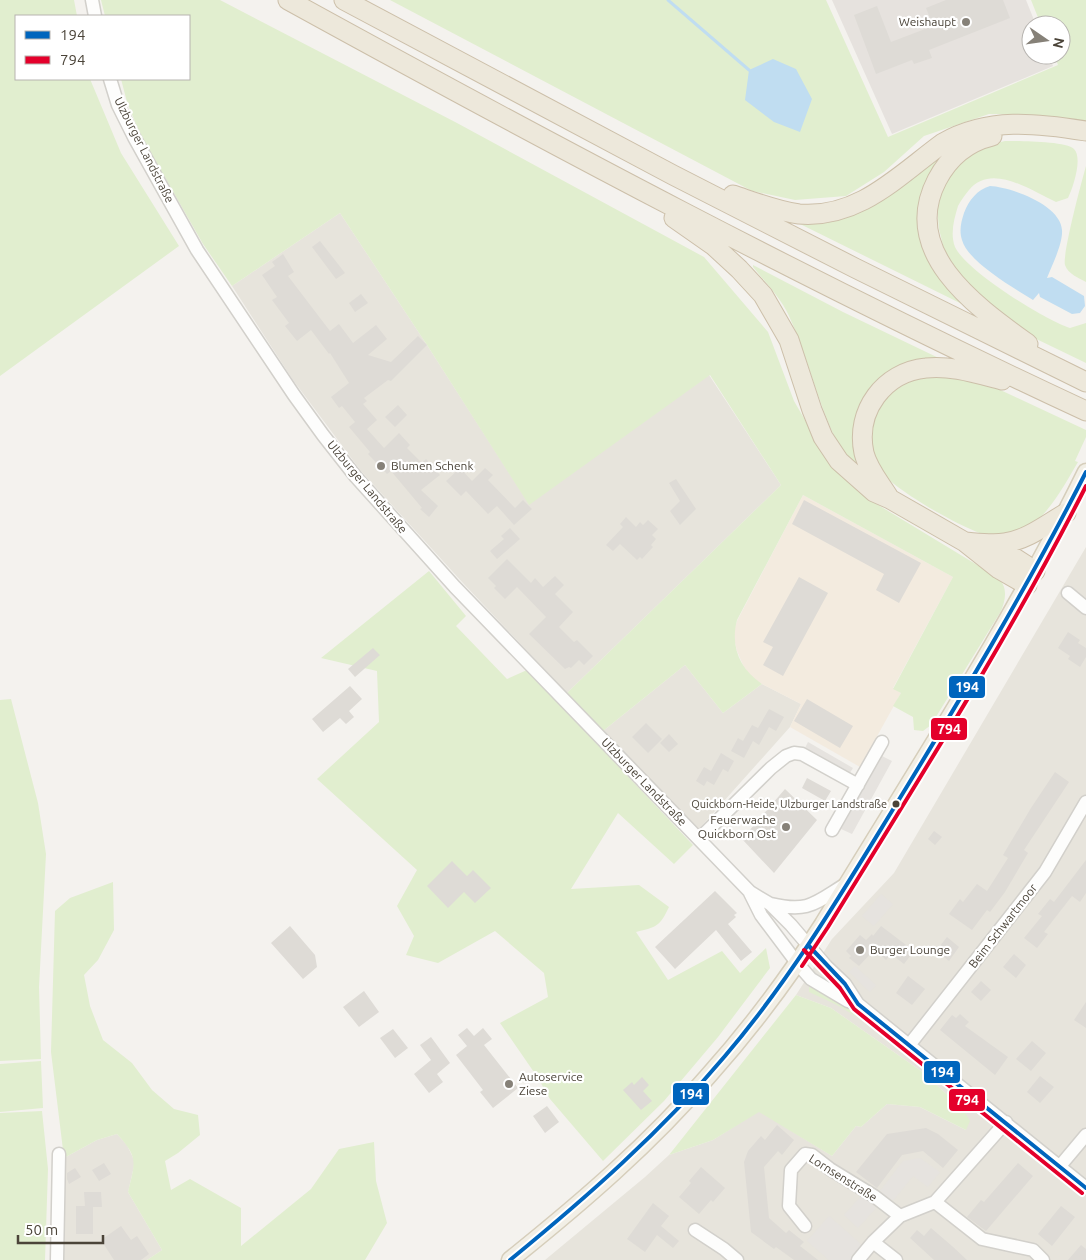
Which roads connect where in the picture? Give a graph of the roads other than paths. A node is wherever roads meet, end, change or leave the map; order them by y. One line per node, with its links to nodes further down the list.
1 (92, 0): 4 (street)
2 (288, 0): 9 (highway)
3 (344, 0): 8 (highway)
4 (95, 15)
5 (110, 80): 26 (street, Ulzburger Landstraße)
6 (1086, 131): 8 (highway)
7 (1086, 142): 10 (highway)
8 (673, 175): 10 (highway)
9 (632, 185): 12 (highway); 15 (highway)
10 (1067, 373): 11 (highway)
11 (1086, 382)
12 (1042, 391): 13 (highway); 15 (highway)
13 (1086, 411)
14 (1086, 472): 16 (main road)
15 (890, 499): 17 (highway)
16 (1066, 513): 18 (highway); 19 (main road)
17 (965, 542): 18 (highway); 19 (highway)
18 (993, 544): 19 (highway)
19 (1031, 578): 27 (main road)
20 (1068, 593): 21 (street)
21 (1086, 608)
22 (882, 742): 23 (street)
23 (858, 785): 25 (street); 26 (street)
24 (1086, 802): 33 (street, Beim Schwartmoor)
25 (832, 830)
26 (699, 839): 28 (street, Ulzburger Landstraße)
27 (848, 883): 29 (street, Ulzburger Landstraße); 30 (main road)
28 (750, 892): 29 (street, Ulzburger Landstraße); 31 (street, Ulzburger Landstraße)
29 (770, 904): 30 (street, Ulzburger Landstraße)
30 (810, 946): 31 (main road); 32 (street, Ulzburger Landstraße)
31 (797, 963): 32 (street, Ulzburger Landstraße); 45 (main road)
32 (858, 1004): 33 (street, Ulzburger Landstraße)
33 (910, 1044): 34 (street, Ulzburger Landstraße)
34 (1006, 1122): 37 (street, Ulzburger Landstraße); 39 (street)
35 (1086, 1135): 37 (street)
36 (59, 1154): 44 (street)
37 (1060, 1166): 38 (street, Ulzburger Landstraße)
38 (1086, 1188)
39 (935, 1202): 40 (street); 49 (street)
40 (900, 1216): 41 (street, Lornsenstraße); 43 (street)
41 (805, 1226)
42 (694, 1230): 46 (street)
43 (873, 1242): 47 (street); 48 (street)
44 (57, 1260)
45 (510, 1260)
46 (737, 1260)
47 (858, 1260)
48 (896, 1260)
49 (1043, 1260)

